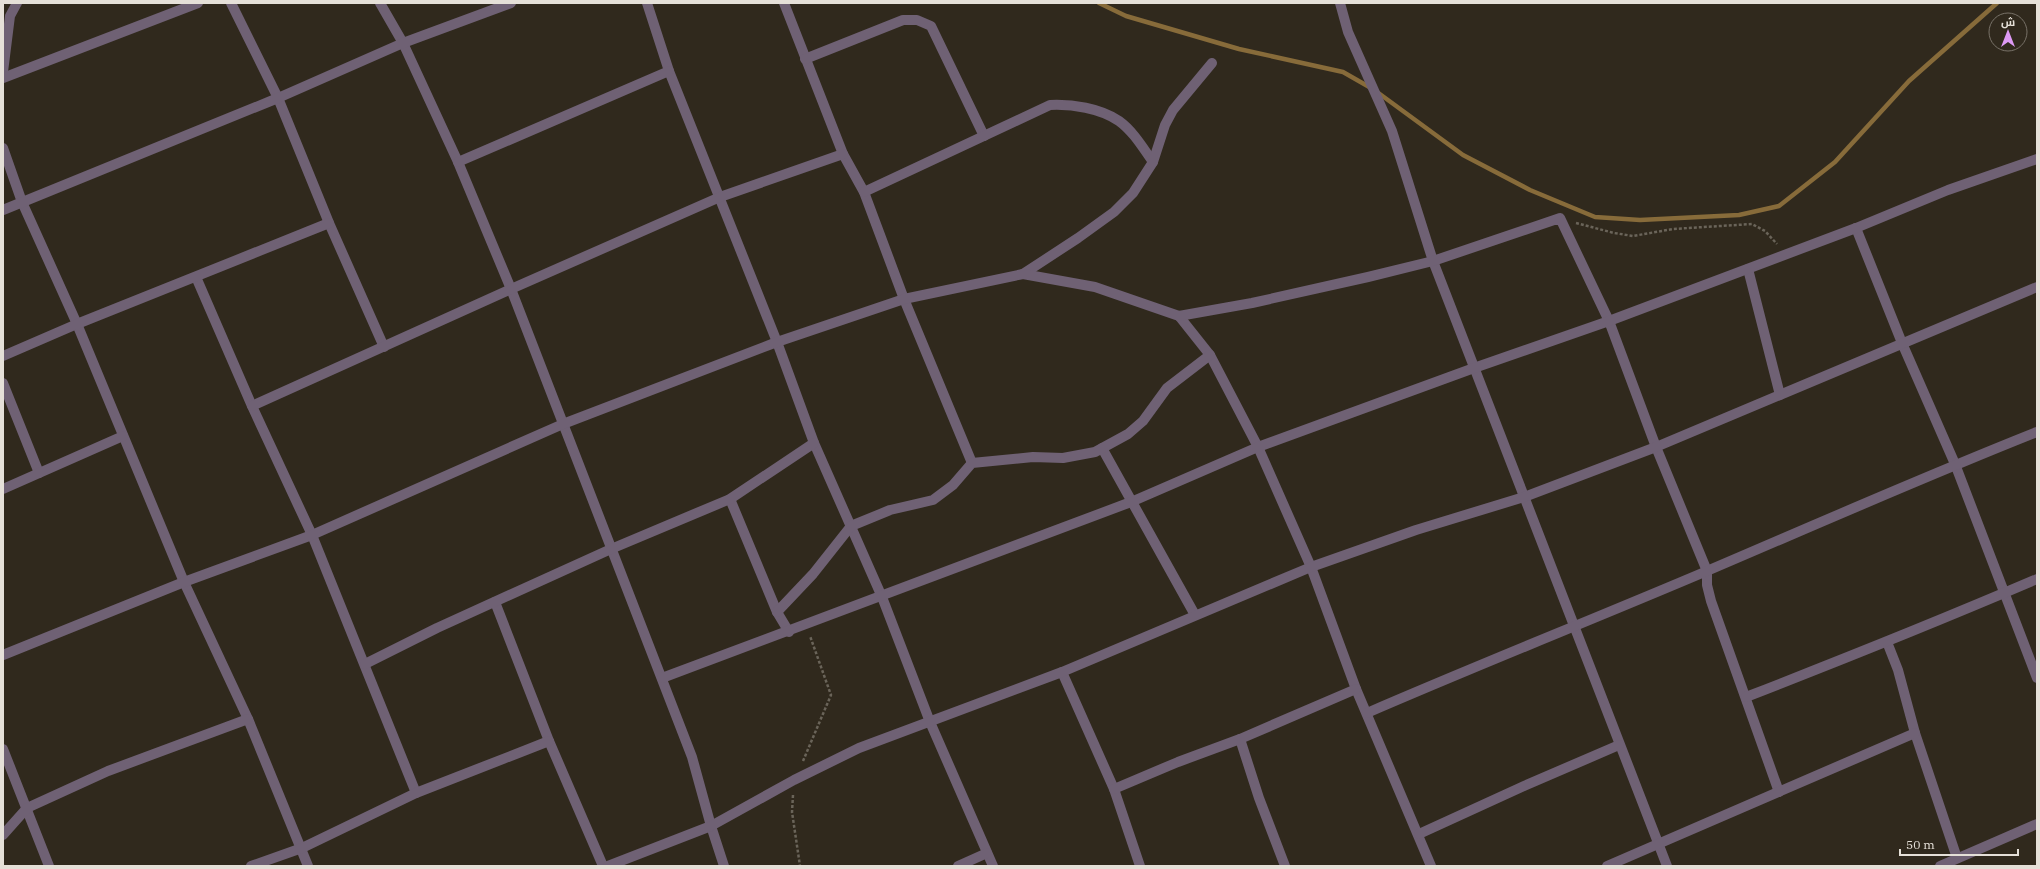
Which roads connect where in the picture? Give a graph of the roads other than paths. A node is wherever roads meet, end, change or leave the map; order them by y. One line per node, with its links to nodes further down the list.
1 (17, 3): 13 (street)
2 (198, 3): 14 (street)
3 (231, 3): 15 (street)
4 (380, 3): 9 (street)
5 (511, 3): 9 (street)
6 (647, 3): 12 (street)
7 (784, 3): 10 (street)
8 (1340, 3): 28 (street)
9 (403, 43): 15 (street); 20 (street)
10 (804, 59): 16 (street); 18 (street)
11 (1212, 63): 21 (street)
12 (669, 71): 20 (street); 23 (street)
13 (3, 72)
14 (3, 78)
15 (278, 98): 24 (street); 26 (street)
16 (984, 136): 21 (street); 22 (street)
17 (3, 148): 24 (street)
18 (844, 154): 22 (street); 23 (street)
19 (2037, 159): 27 (street)
20 (458, 162): 33 (street)
21 (1153, 162): 30 (street)
22 (864, 192): 34 (street)
23 (720, 198): 33 (street); 38 (street)
24 (22, 202): 25 (street); 37 (street)
25 (3, 210)
26 (329, 223): 31 (street); 40 (street)
27 (1856, 228): 29 (street); 39 (street)
28 (1433, 261): 35 (street); 36 (street); 43 (street)
29 (1748, 269): 36 (street); 45 (street)
30 (1022, 274): 34 (street); 35 (street)
31 (196, 277): 37 (street); 46 (street)
32 (2037, 287): 39 (street)
33 (511, 289): 40 (street); 47 (street)
34 (904, 300): 38 (street); 54 (street)
35 (1179, 316): 41 (street)
36 (1609, 321): 43 (street); 52 (street)
37 (77, 324): 42 (street); 49 (street)
38 (777, 342): 47 (street); 50 (street)
39 (1902, 343): 45 (street); 55 (street)
40 (384, 347): 46 (street)
41 (1210, 355): 51 (street); 53 (street)
42 (3, 356)
43 (1474, 368): 51 (street); 58 (street)
44 (3, 383): 56 (street)
45 (1780, 395): 52 (street)
46 (252, 406): 62 (street)
47 (562, 424): 62 (street); 63 (street)
48 (2037, 432): 55 (street)
49 (123, 436): 56 (street); 67 (street)
50 (814, 442): 59 (street); 61 (street)
51 (1258, 447): 60 (street); 64 (street)
52 (1656, 447): 58 (street); 65 (street)
53 (1102, 448): 54 (street); 60 (street)
54 (972, 463): 61 (street)
55 (1955, 464): 65 (street); 68 (street)
56 (39, 474): 57 (street)
57 (3, 489)
58 (1524, 497): 64 (street); 73 (street)
59 (730, 499): 63 (street); 71 (street)
60 (1131, 502): 69 (street); 72 (street)
61 (852, 526): 69 (street); 71 (street)
62 (312, 534): 67 (street); 77 (street)
63 (611, 550): 70 (street); 79 (street)
64 (1311, 567): 72 (street); 81 (street)
65 (1707, 571): 73 (street); 82 (street)
66 (2037, 579): 68 (street)
67 (184, 582): 76 (street); 84 (street)
68 (2005, 593): 75 (street); 80 (street)
69 (882, 597): 74 (street); 85 (street)
70 (495, 602): 77 (street); 88 (street)
71 (777, 612): 74 (street)
72 (1195, 615): 78 (street)
73 (1574, 626): 83 (street); 89 (street)
74 (788, 632): 79 (street)
75 (1887, 642): 82 (street); 86 (street)
76 (3, 655)
77 (365, 664): 93 (street)
78 (1062, 672): 85 (street); 91 (street)
79 (662, 678): 96 (street)
80 (2037, 678)
81 (1356, 689): 83 (street); 87 (street)
82 (1746, 697): 92 (street)
83 (1367, 713): 97 (street)
84 (248, 719): 94 (street); 100 (street)
85 (930, 722): 96 (street); 101 (street)
86 (1915, 733): 92 (street); 102 (street)
87 (1240, 739): 91 (street); 112 (street)
88 (549, 741): 93 (street); 106 (street)
89 (1619, 745): 97 (street); 99 (street)
90 (3, 749): 94 (street)
91 (1114, 789): 111 (street)
92 (1779, 792): 99 (street)
93 (416, 794): 100 (street)
94 (27, 808): 98 (street); 103 (street)
95 (2037, 824): 102 (street)
96 (711, 826): 107 (street); 108 (street)
97 (1419, 834): 113 (street)
98 (3, 835)
99 (1659, 844): 114 (street); 115 (street)
100 (302, 848): 104 (street); 105 (street)
101 (987, 853): 109 (street); 110 (street)
102 (1957, 858): 116 (street)
103 (49, 866)
104 (251, 866)
105 (308, 866)
106 (603, 866)
107 (608, 866)
108 (724, 866)
109 (958, 866)
110 (993, 866)
111 (1140, 866)
112 (1284, 866)
113 (1431, 866)
114 (1607, 866)
115 (1667, 866)
116 (1940, 866)

